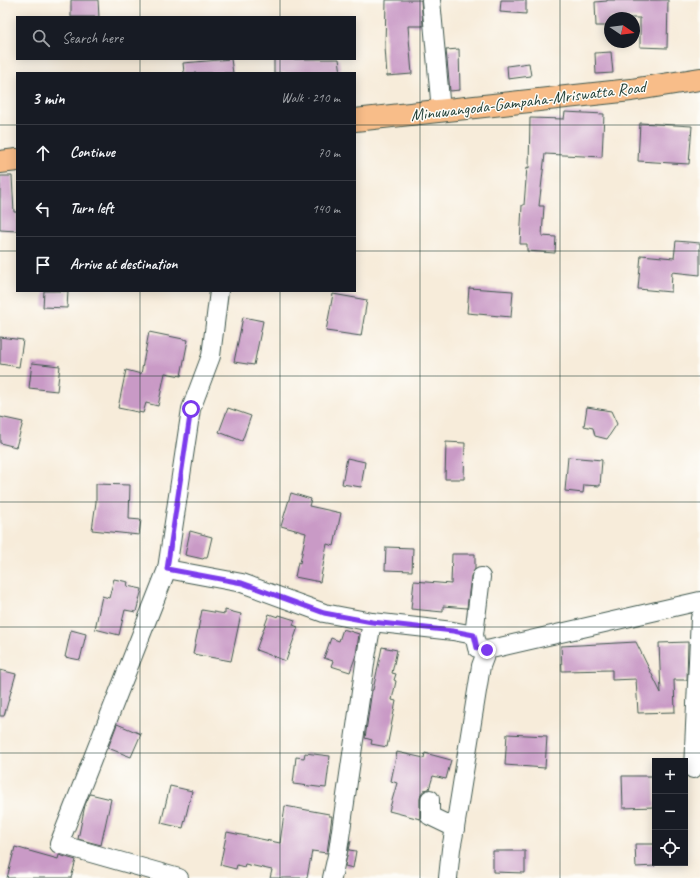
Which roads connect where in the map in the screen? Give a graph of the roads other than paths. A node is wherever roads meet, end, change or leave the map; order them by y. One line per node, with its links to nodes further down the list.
1 (431, 0): 3 (street)
2 (700, 79): 3 (main road, Minuwangoda-Gampaha-Mriswatta Road)
3 (442, 111): 4 (main road, Minuwangoda-Gampaha-Mriswatta Road)
4 (356, 120)
5 (16, 160): 6 (main road)
6 (0, 162)
7 (220, 292): 8 (street)
8 (167, 569): 12 (street); 18 (street)
9 (482, 577): 13 (street)
10 (700, 601): 14 (street)
11 (700, 618): 15 (street)
12 (372, 622): 13 (street); 19 (street)
13 (474, 635): 14 (street)
14 (487, 650): 17 (street)
15 (693, 769)
16 (430, 799): 17 (street)
17 (455, 828): 20 (street)
18 (179, 878)
19 (332, 878)
20 (448, 878)

